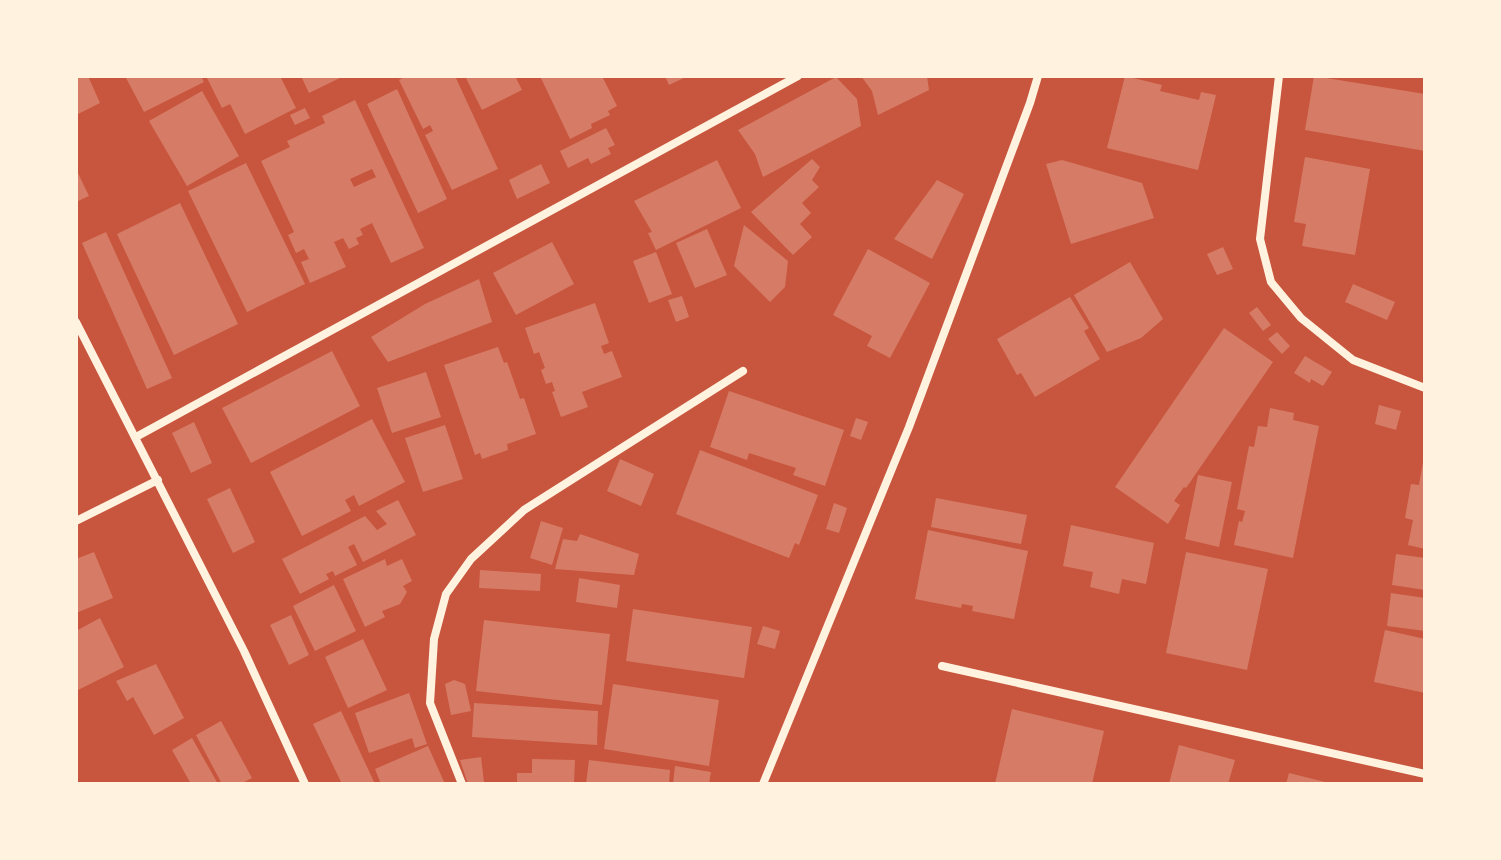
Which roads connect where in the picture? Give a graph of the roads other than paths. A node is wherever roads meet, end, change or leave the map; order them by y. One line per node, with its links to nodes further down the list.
1 (798, 76): 7 (street)
2 (1038, 76): 12 (street)
3 (1279, 76): 6 (street)
4 (76, 322): 7 (street)
5 (743, 371): 14 (street)
6 (1425, 388)
7 (136, 437): 8 (street)
8 (158, 480): 9 (street); 13 (street)
9 (76, 521)
10 (942, 666): 11 (street)
11 (1425, 774)
12 (763, 782): 15 (street)
13 (305, 784)
14 (462, 784)
15 (774, 784)

